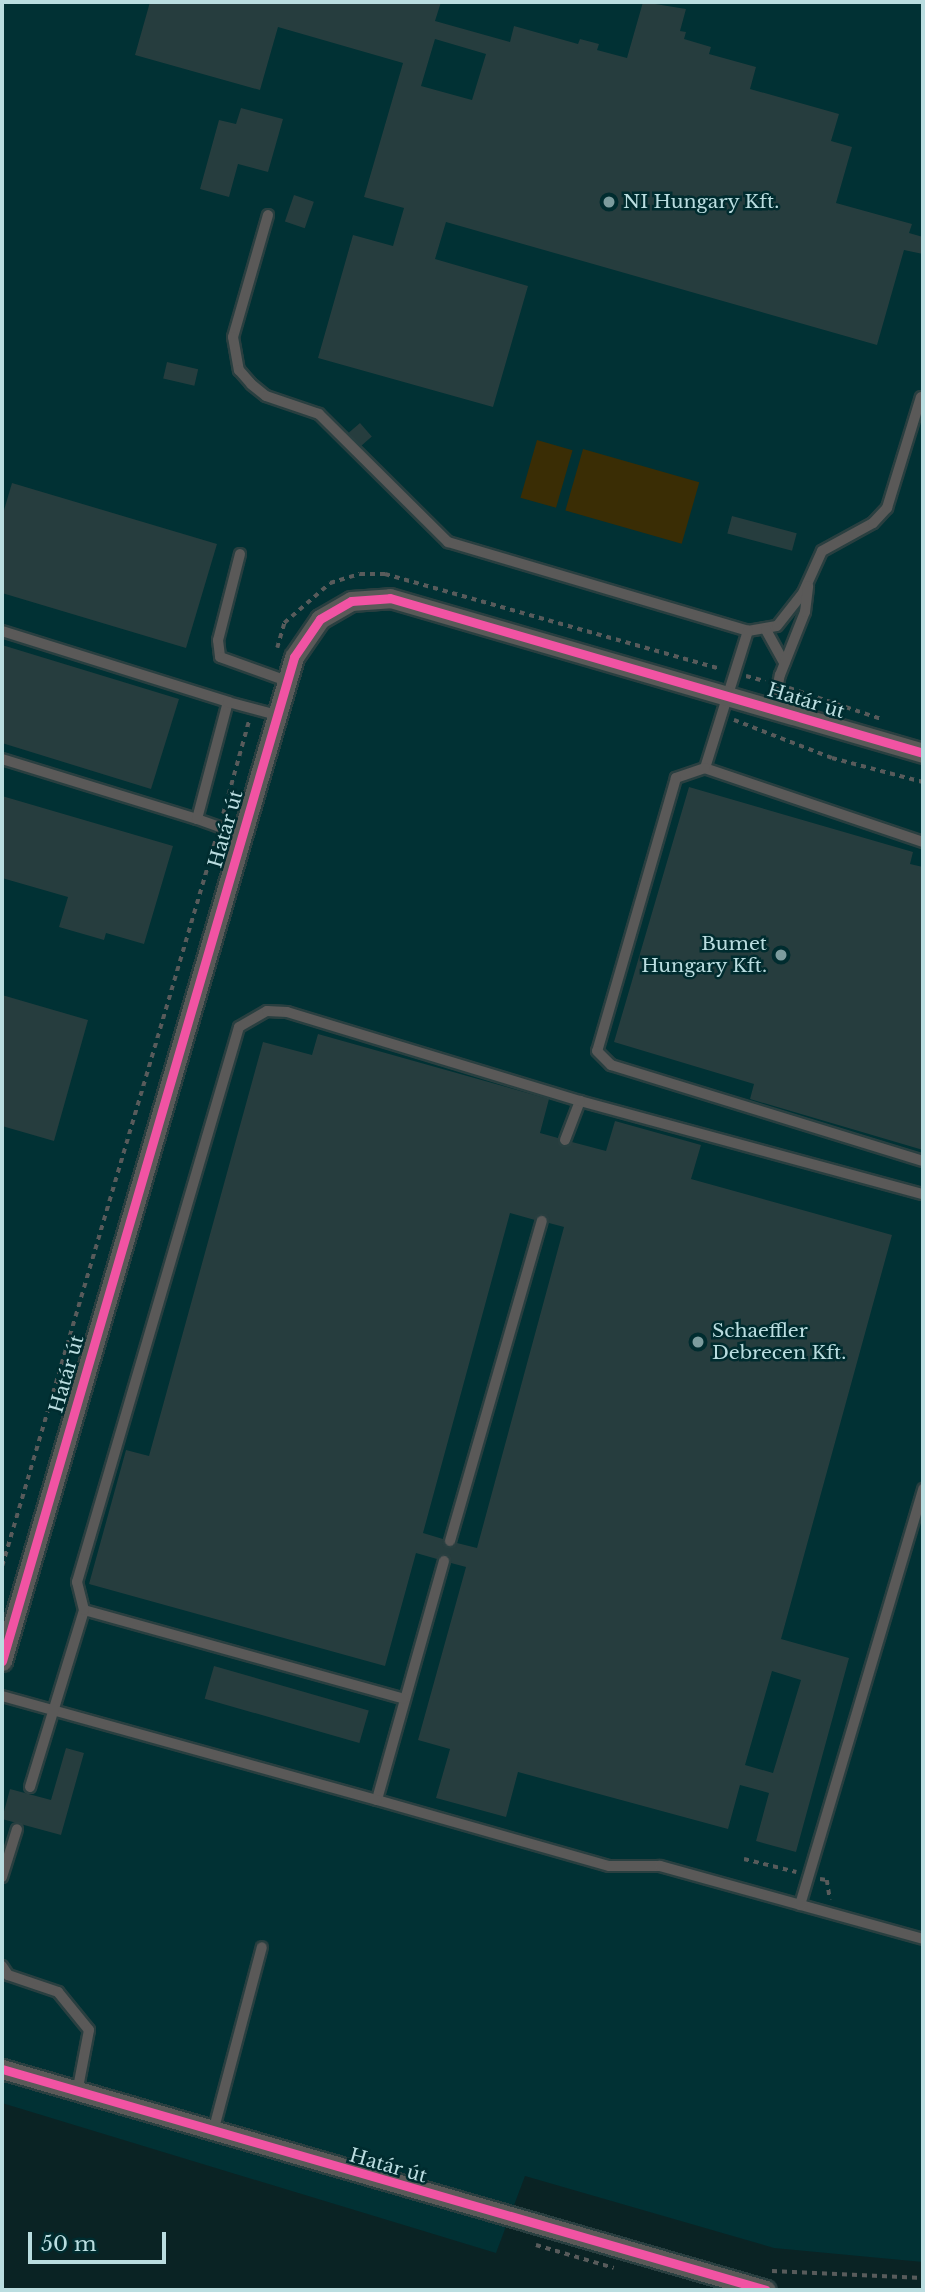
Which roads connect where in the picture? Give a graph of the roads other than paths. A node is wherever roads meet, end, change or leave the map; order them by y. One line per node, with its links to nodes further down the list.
1 (268, 215): 7 (lane)
2 (921, 397): 4 (lane)
3 (240, 554): 9 (lane)
4 (808, 583): 5 (lane); 8 (lane)
5 (766, 629): 7 (lane); 8 (lane)
6 (2, 631): 11 (lane)
7 (748, 631): 10 (lane)
8 (784, 663): 12 (lane)
9 (277, 678): 10 (street, Határ út); 13 (street, Határ út)
10 (727, 696): 12 (street, Határ út); 16 (lane)
11 (228, 702): 13 (lane); 17 (lane)
12 (773, 710): 14 (street, Határ út)
13 (277, 715): 18 (street, Határ út)
14 (923, 752)
15 (2, 759): 17 (lane)
16 (705, 768): 19 (lane); 22 (lane)
17 (197, 819): 18 (lane)
18 (242, 835): 29 (street, Határ út)
19 (923, 842)
20 (580, 1101): 21 (lane); 23 (lane); 28 (lane)
21 (565, 1140)
22 (923, 1161)
23 (923, 1194)
24 (542, 1222): 26 (lane)
25 (923, 1489): 37 (lane)
26 (450, 1541)
27 (444, 1561): 31 (lane)
28 (84, 1610): 31 (lane); 32 (lane)
29 (2, 1661)
30 (2, 1696): 32 (lane)
31 (404, 1699): 34 (lane)
32 (54, 1711): 33 (lane); 34 (lane)
33 (30, 1787)
34 (377, 1800): 37 (lane)
35 (17, 1829): 36 (lane)
36 (2, 1878)
37 (800, 1905): 38 (lane)
38 (923, 1939)
39 (262, 1947): 43 (lane)
40 (2, 1966): 42 (lane)
41 (2, 2069): 42 (street, Határ út)
42 (77, 2093): 43 (street, Határ út)
43 (212, 2133): 44 (street, Határ út)
44 (763, 2290)

